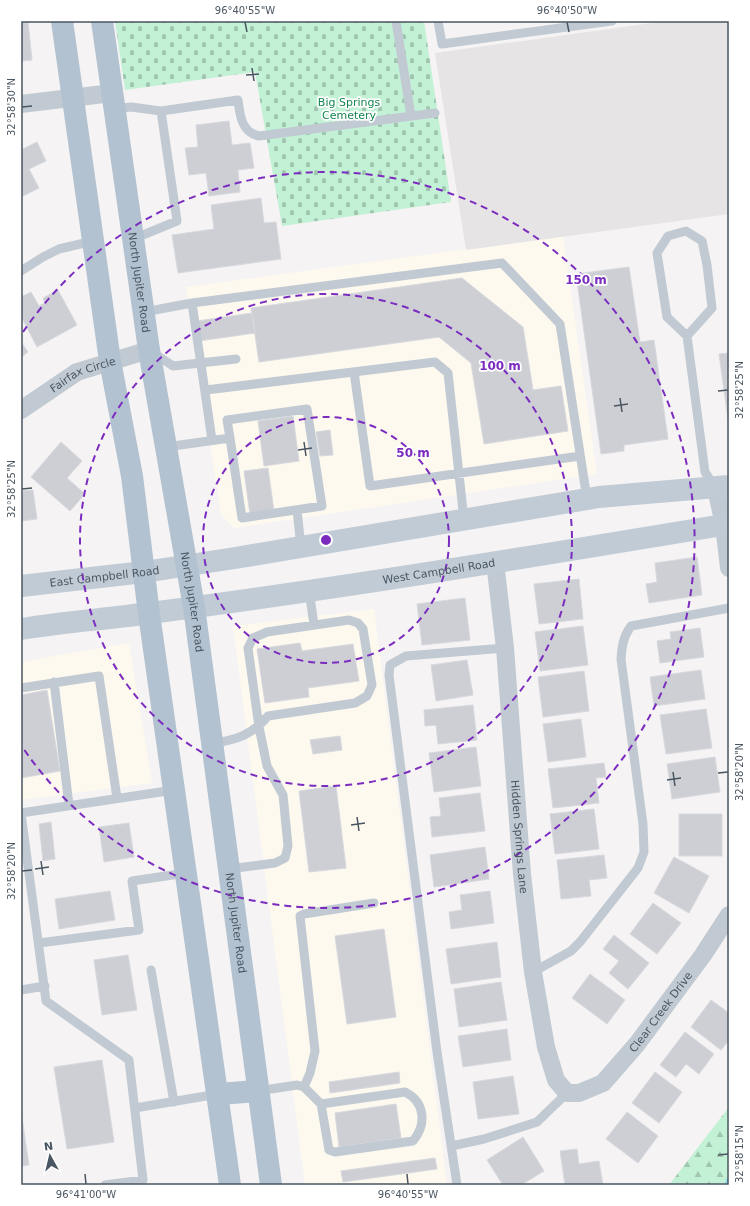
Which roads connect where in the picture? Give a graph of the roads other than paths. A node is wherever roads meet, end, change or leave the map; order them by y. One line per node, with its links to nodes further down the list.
1 (62, 21): 6 (main road)
2 (102, 21): 7 (main road, North Jupiter Road)
3 (396, 21): 11 (lane)
4 (438, 21): 5 (lane)
5 (612, 21)
6 (72, 97): 7 (street); 8 (street); 13 (main road)
7 (113, 101): 9 (lane); 12 (main road, North Jupiter Road)
8 (21, 104)
9 (161, 111): 11 (lane); 12 (lane)
10 (435, 113): 11 (lane)
11 (411, 116)
12 (133, 239): 16 (main road, North Jupiter Road)
13 (93, 241): 14 (lane); 20 (main road)
14 (21, 271)
15 (192, 303): 16 (lane); 21 (lane); 28 (lane)
16 (144, 312): 18 (main road, North Jupiter Road)
17 (687, 336): 17 (lane); 30 (lane)
18 (150, 350): 20 (street, Fairfax Circle); 21 (lane); 27 (main road, North Jupiter Road)
19 (236, 359): 21 (lane)
20 (110, 361): 24 (street, Fairfax Circle); 39 (main road)
21 (202, 362): 23 (lane)
22 (354, 372): 23 (lane); 29 (lane); 29 (lane)
23 (206, 390): 26 (lane)
24 (21, 410)
25 (230, 438): 26 (lane); 32 (lane); 32 (lane)
26 (212, 440): 27 (lane)
27 (166, 448): 37 (main road, North Jupiter Road)
28 (580, 456): 29 (lane); 31 (lane)
29 (459, 474): 33 (lane)
30 (723, 487): 31 (main road); 34 (street)
31 (587, 499): 33 (main road)
32 (297, 510): 35 (lane)
33 (464, 520): 35 (main road)
34 (726, 524): 36 (main road, West Campbell Road); 38 (street)
35 (301, 547): 37 (main road)
36 (495, 562): 41 (main road, West Campbell Road); 47 (street, Hidden Springs Lane)
37 (186, 564): 39 (main road, East Campbell Road); 42 (main road, North Jupiter Road)
38 (729, 568)
39 (144, 572): 40 (main road, East Campbell Road); 44 (main road)
40 (21, 586)
41 (309, 590): 42 (main road, West Campbell Road); 45 (lane)
42 (194, 607): 44 (main road, West Campbell Road); 51 (main road, North Jupiter Road)
43 (729, 608): 62 (lane)
44 (149, 614): 46 (main road); 52 (main road)
45 (314, 625): 50 (lane); 50 (lane)
46 (21, 629)
47 (505, 648): 62 (street, Hidden Springs Lane); 72 (lane)
48 (54, 682): 49 (lane); 53 (lane); 54 (lane)
49 (21, 688)
50 (258, 727): 51 (lane); 56 (lane)
51 (212, 744): 56 (main road, North Jupiter Road)
52 (174, 790): 53 (lane); 57 (main road)
53 (117, 798): 54 (lane)
54 (69, 806): 55 (lane)
55 (21, 813): 60 (lane)
56 (229, 869): 66 (main road, North Jupiter Road)
57 (186, 873): 60 (lane); 68 (main road)
58 (374, 904): 65 (lane)
59 (729, 915): 67 (street, Clear Creek Drive)
60 (39, 943): 63 (lane)
61 (151, 970): 69 (lane)
62 (533, 972): 67 (street, Hidden Springs Lane)
63 (45, 986): 64 (lane); 71 (lane)
64 (21, 990)
65 (304, 1087): 66 (lane); 70 (lane)
66 (258, 1090): 68 (main road); 75 (main road, North Jupiter Road)
67 (573, 1093): 72 (lane)
68 (218, 1094): 69 (lane); 74 (main road)
69 (174, 1102): 71 (lane)
70 (321, 1104): 70 (lane)
71 (135, 1108): 73 (lane)
72 (451, 1146): 76 (lane)
73 (105, 1185)
74 (230, 1185)
75 (272, 1185)
76 (457, 1185)

